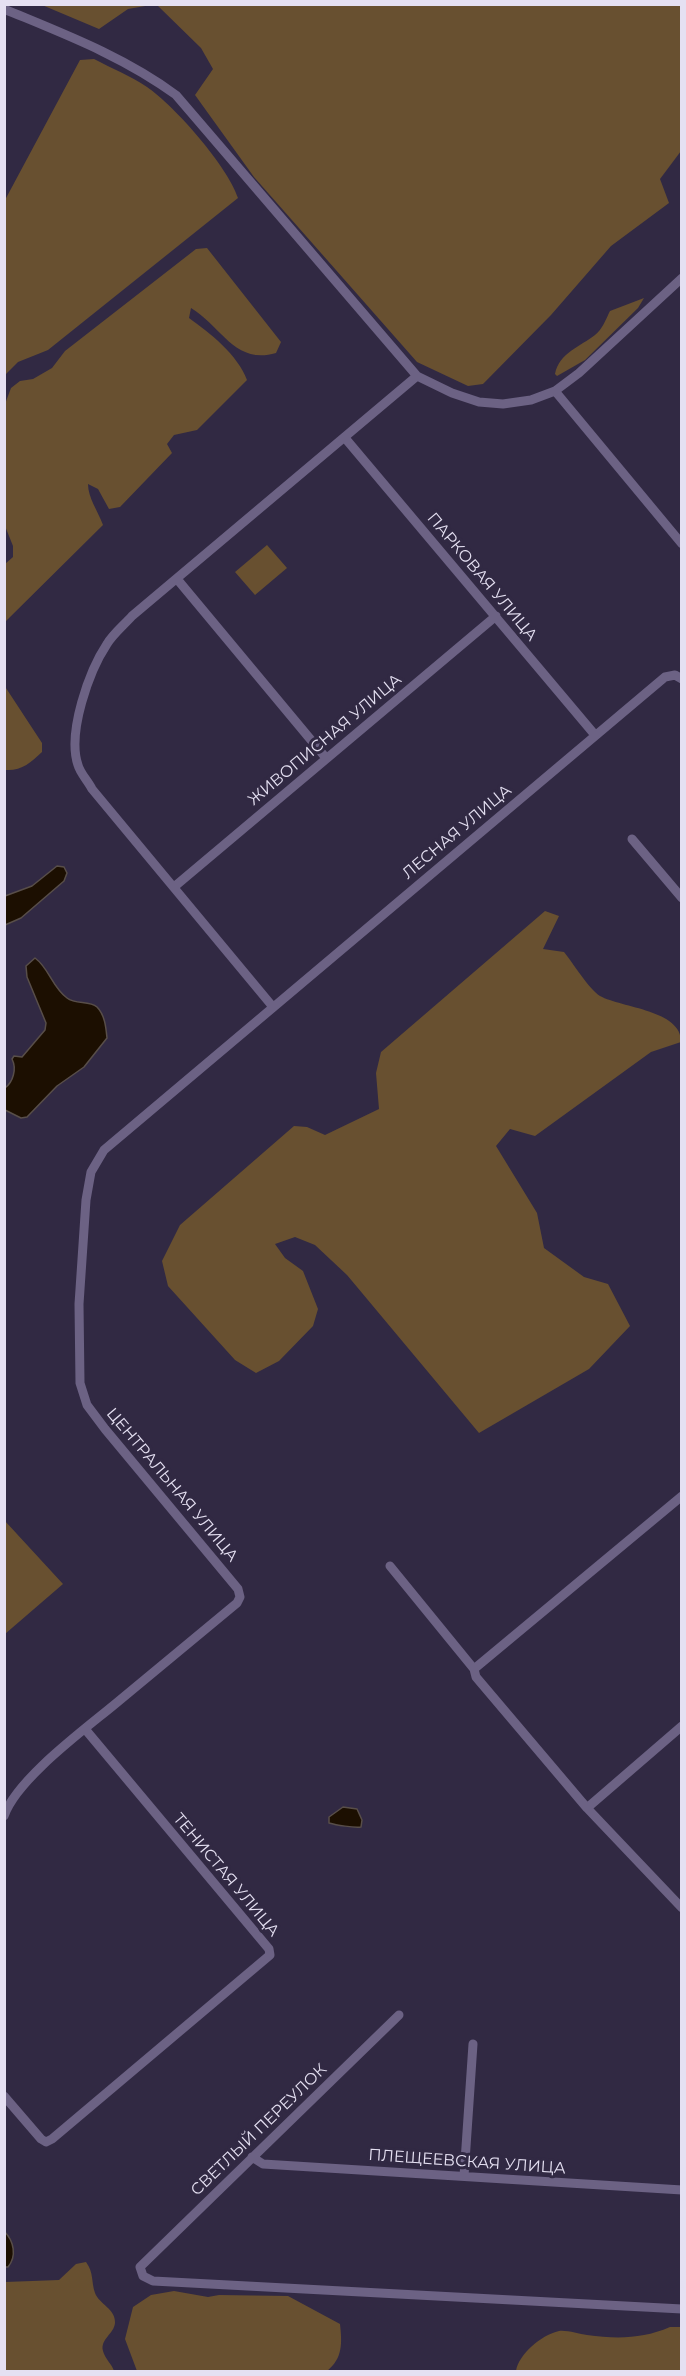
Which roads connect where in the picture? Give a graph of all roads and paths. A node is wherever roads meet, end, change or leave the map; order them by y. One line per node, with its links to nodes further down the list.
1 (4, 9): 3 (street)
2 (679, 284): 4 (street)
3 (417, 376): 4 (street); 5 (street)
4 (555, 391): 6 (street)
5 (345, 438): 7 (street); 8 (street, ПАРКОВАЯ УЛИЦА)
6 (681, 544)
7 (177, 579): 11 (street); 13 (street)
8 (496, 616): 10 (street, ПАРКОВАЯ УЛИЦА); 11 (street, ЖИВОПИСНАЯ УЛИЦА)
9 (681, 679): 10 (street, ЛЕСНАЯ УЛИЦА)
10 (595, 735): 15 (street, ЛЕСНАЯ УЛИЦА)
11 (326, 758): 13 (street, ЖИВОПИСНАЯ УЛИЦА)
12 (632, 839): 14 (street)
13 (174, 887): 15 (street)
14 (681, 898)
15 (273, 1007): 20 (street, ЦЕНТРАЛЬНАЯ УЛИЦА)
16 (681, 1496): 18 (street)
17 (390, 1566): 18 (street)
18 (474, 1669): 21 (street)
19 (681, 1726): 21 (street)
20 (85, 1729): 22 (street, ЦЕНТРАЛЬНАЯ УЛИЦА); 26 (street, ТЕНИСТАЯ УЛИЦА)
21 (587, 1808): 23 (street)
22 (4, 1816)
23 (681, 1908)
24 (399, 2015): 27 (street, СВЕТЛЫЙ ПЕРЕУЛОК)
25 (473, 2044): 28 (street)
26 (4, 2096)
27 (252, 2157): 28 (street, ПЛЕЩЕЕВСКАЯ УЛИЦА); 30 (street, СВЕТЛЫЙ ПЕРЕУЛОК)
28 (464, 2176): 29 (street, ПЛЕЩЕЕВСКАЯ УЛИЦА)
29 (681, 2190)
30 (681, 2309)

